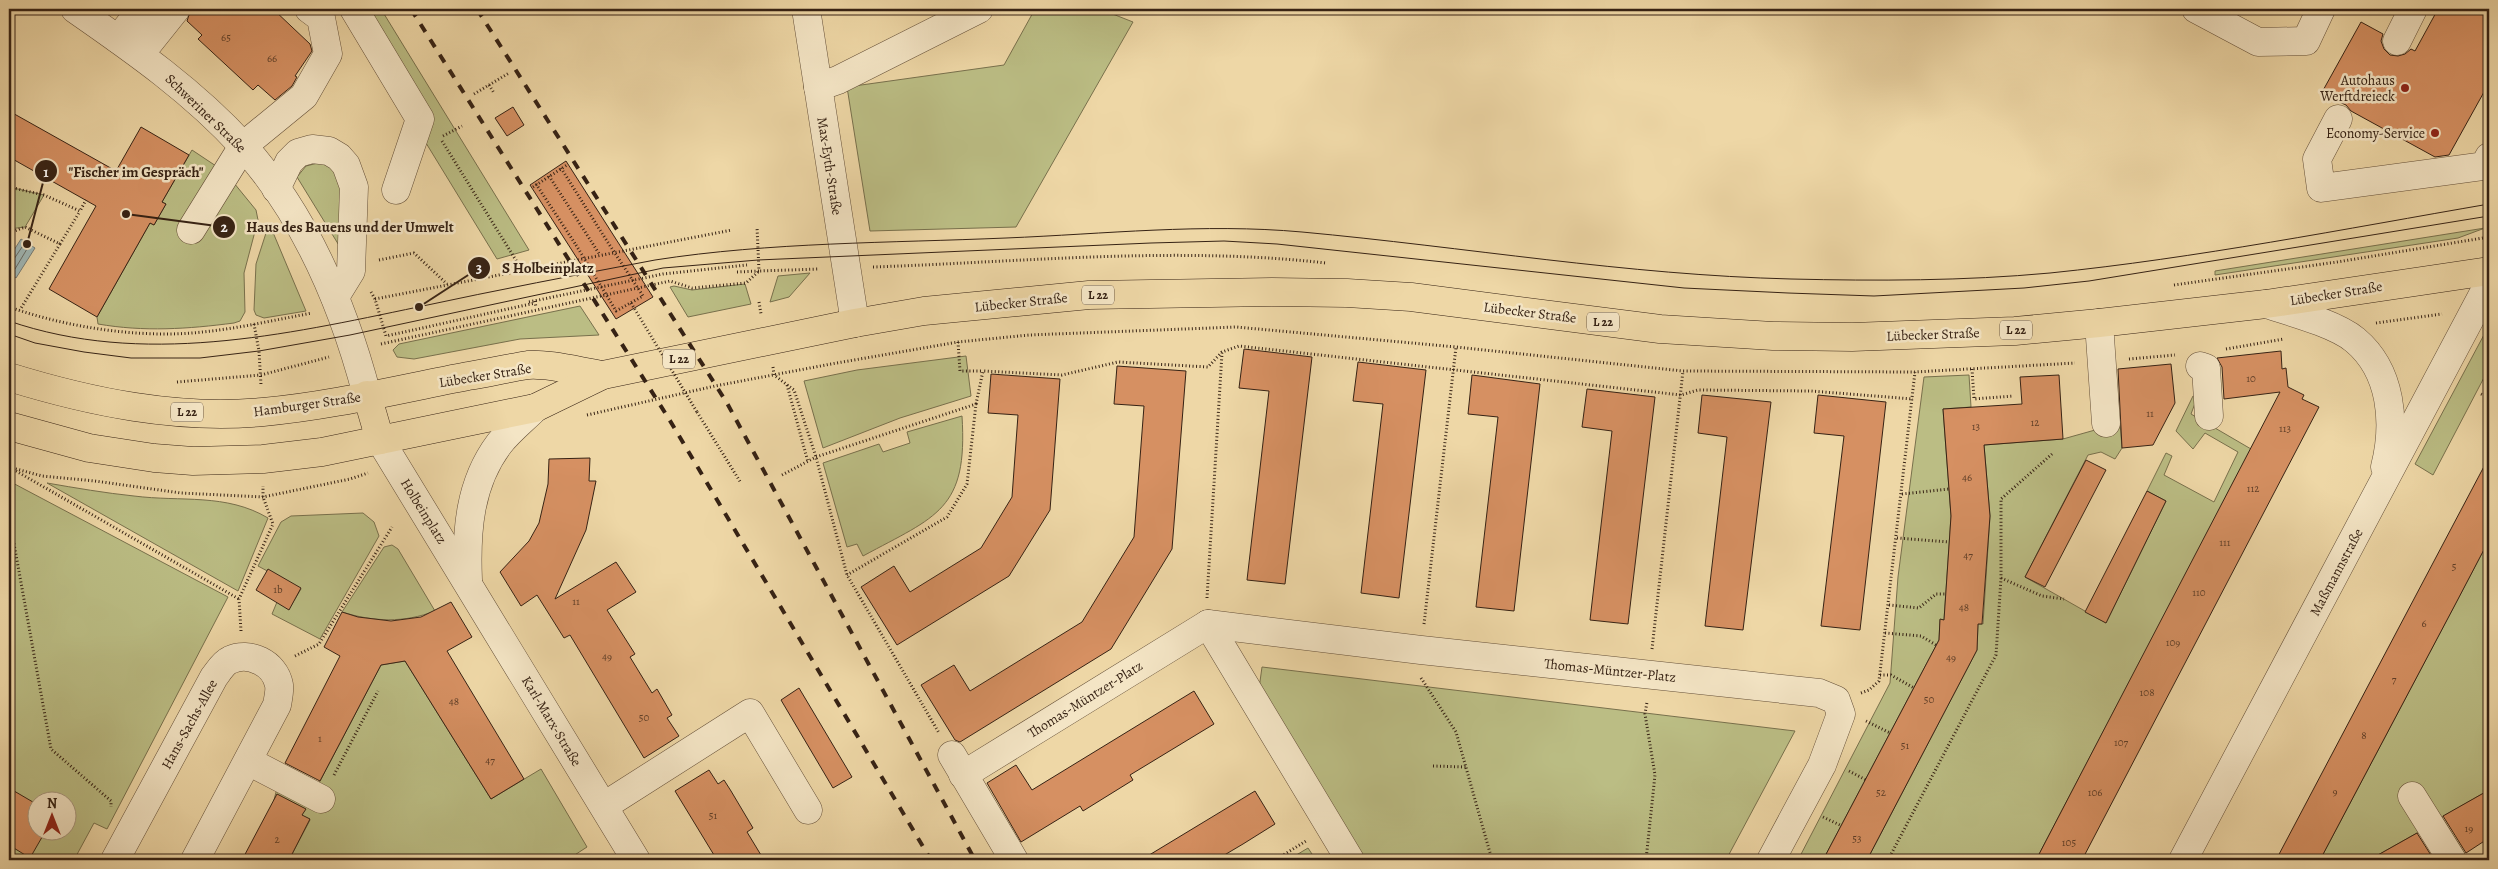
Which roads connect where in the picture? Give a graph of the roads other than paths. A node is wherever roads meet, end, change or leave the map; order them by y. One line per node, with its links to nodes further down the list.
1 (75, 9): 11 (street, Schweriner Straße)
2 (142, 9): 11 (street)
3 (176, 9): 13 (street)
4 (309, 9): 16 (street)
5 (354, 9): 18 (street)
6 (806, 9): 14 (street, Max-Eyth-Straße)
7 (979, 9): 14 (street)
8 (2196, 9): 9 (street)
9 (2322, 9)
10 (2413, 9): 12 (street)
11 (118, 39): 13 (street, Schweriner Straße)
12 (2397, 41)
13 (140, 54): 16 (street, Schweriner Straße)
14 (818, 87): 25 (street, Max-Eyth-Straße)
15 (2338, 119): 17 (street)
16 (243, 146): 19 (street, Schweriner Straße); 20 (street)
17 (2489, 157)
18 (354, 187): 19 (street); 23 (street)
19 (276, 189): 23 (street, Schweriner Straße)
20 (191, 230)
21 (2489, 271): 24 (main road, Lübecker Straße / L 22)
22 (2489, 283): 36 (street, Maßmannstraße)
23 (335, 296): 30 (street)
24 (2266, 304): 26 (main road, Lübecker Straße / L 22); 36 (street)
25 (855, 322): 26 (main road, Lübecker Straße / L 22); 28 (main road, Lübecker Straße / L 22)
26 (2099, 323): 33 (street)
27 (2198, 357): 32 (street)
28 (603, 375): 30 (main road, Lübecker Straße / L 22); 31 (main road, Lübecker Straße / L 22)
29 (9, 377): 30 (main road, Hamburger Straße / L 22)
30 (367, 395): 35 (main road, Hamburger Straße)
31 (535, 408): 35 (main road, Lübecker Straße / L 22); 37 (street)
32 (2209, 416)
33 (2106, 422)
34 (9, 426): 35 (main road, L 22)
35 (380, 440): 37 (street, Holbeinplatz)
36 (2379, 490): 50 (street, Maßmannstraße)
37 (468, 581): 42 (street, Karl-Marx-Straße)
38 (1208, 624): 47 (street, Thomas-Müntzer-Platz); 48 (street); 49 (street, Thomas-Müntzer-Platz)
39 (248, 761): 41 (street); 44 (street, Hans-Sachs-Allee); 45 (street)
40 (2412, 796): 51 (street)
41 (321, 799)
42 (604, 806): 43 (street); 46 (street, Karl-Marx-Straße)
43 (808, 810)
44 (119, 851)
45 (195, 860)
46 (636, 860)
47 (1014, 860)
48 (1350, 860)
49 (1771, 860)
50 (2183, 860)
51 (2452, 860)

